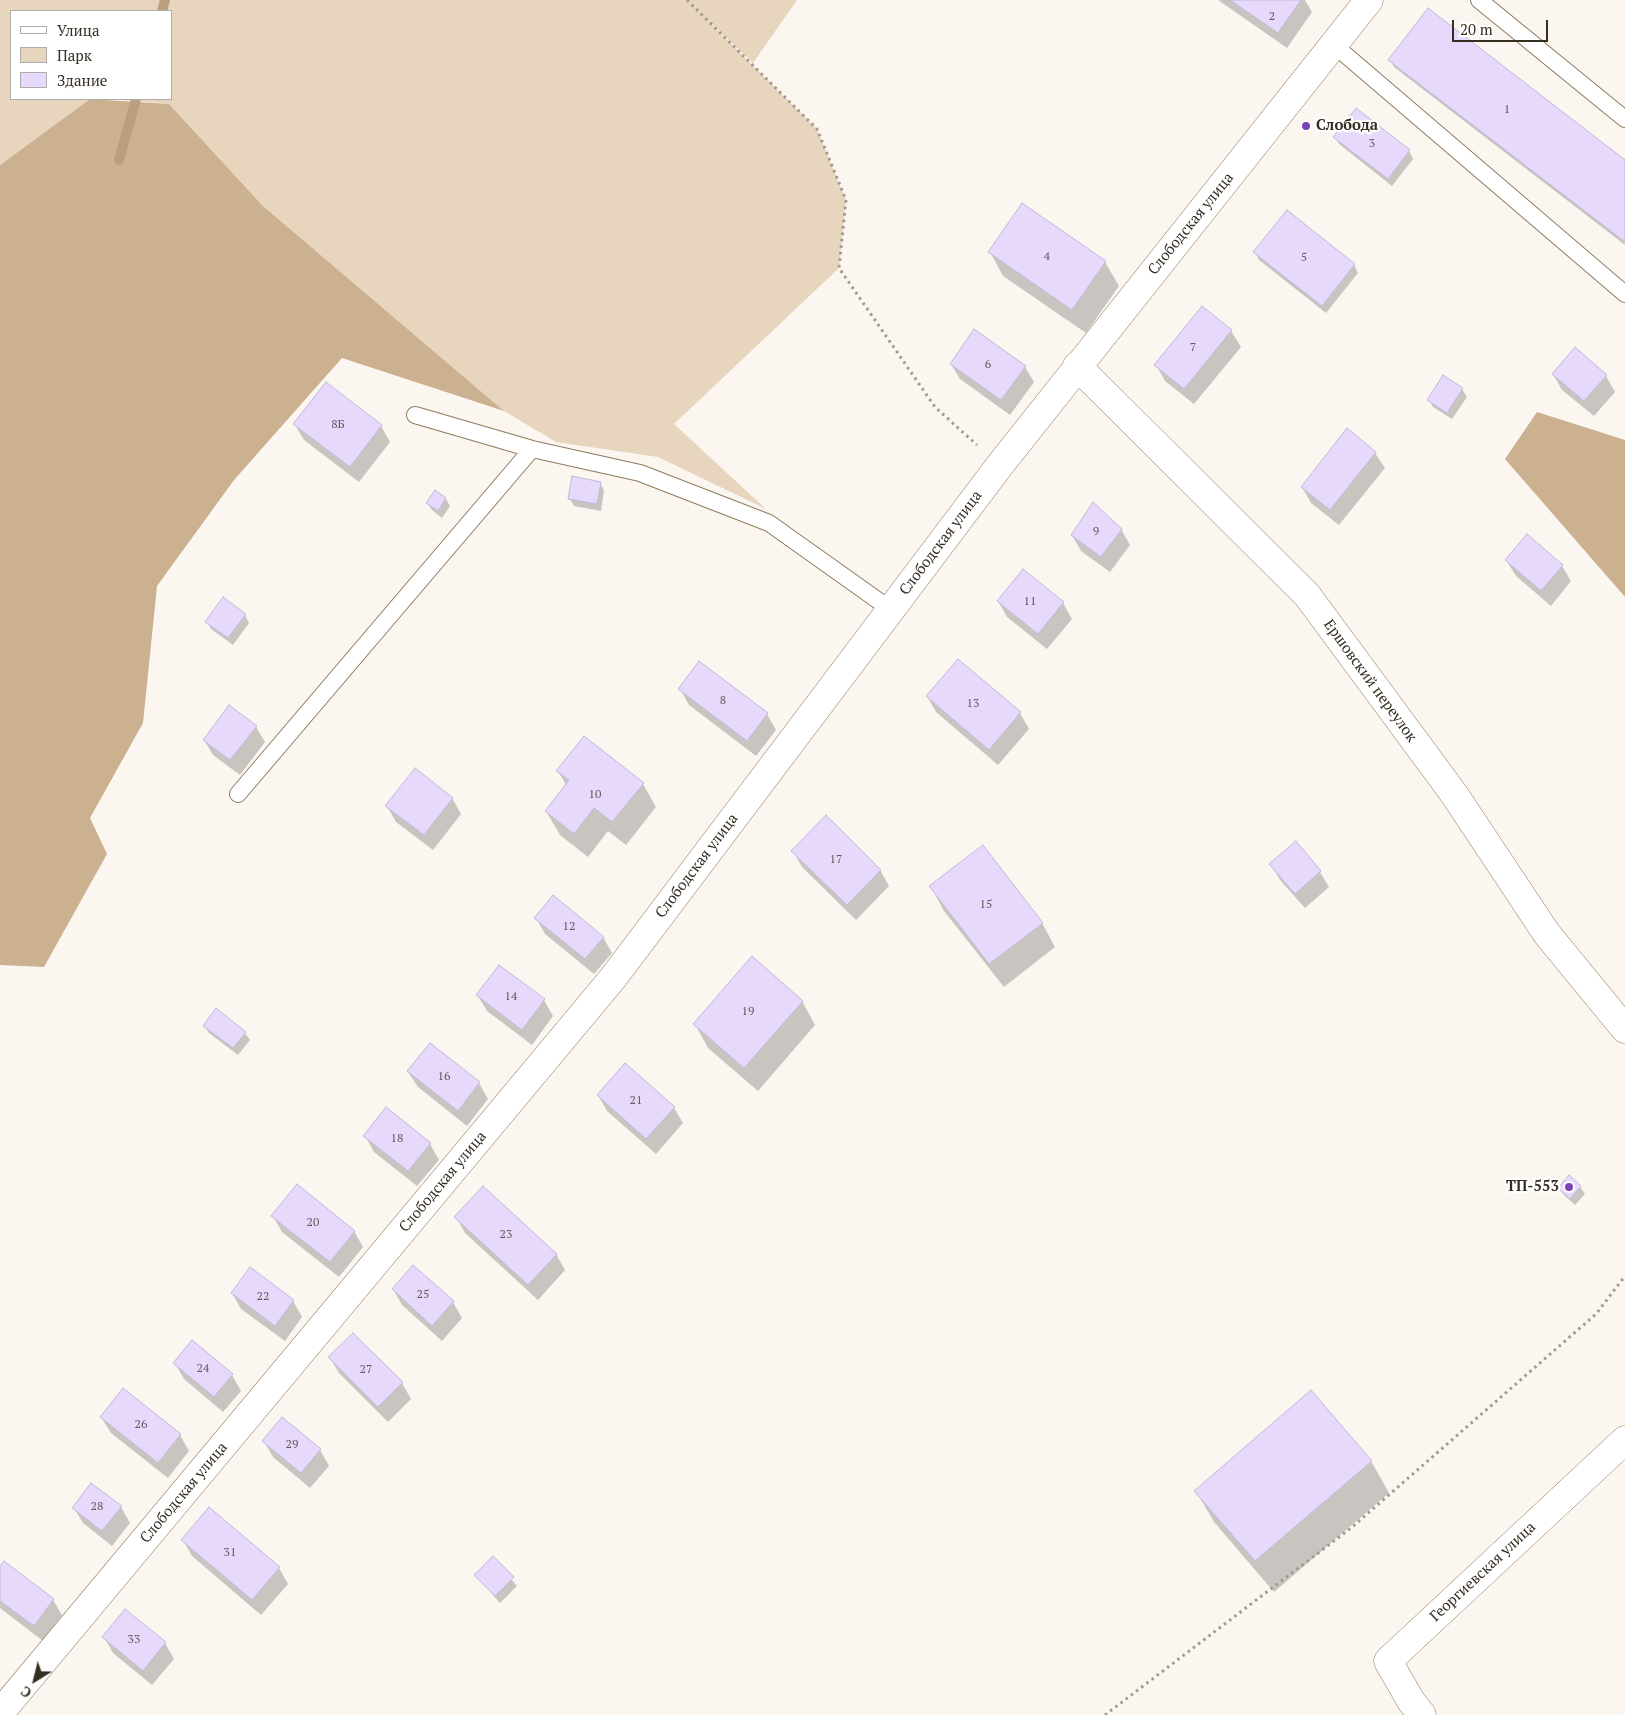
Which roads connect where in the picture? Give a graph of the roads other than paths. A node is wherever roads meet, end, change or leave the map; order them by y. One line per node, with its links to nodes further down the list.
1 (1369, 0): 3 (street, Слободская улица)
2 (1479, 0): 4 (lane)
3 (1334, 44): 5 (lane); 6 (street, Слободская улица)
4 (1625, 119)
5 (1625, 294)
6 (1078, 366): 9 (street, Слободская улица); 11 (street, Ершовский переулок)
7 (415, 415): 8 (lane)
8 (532, 449): 9 (lane); 10 (lane)
9 (890, 609): 13 (street, Слободская улица)
10 (238, 794)
11 (1625, 1029)
12 (1625, 1440): 14 (street, Георгиевская улица)
13 (0, 1713)
14 (1422, 1715)

